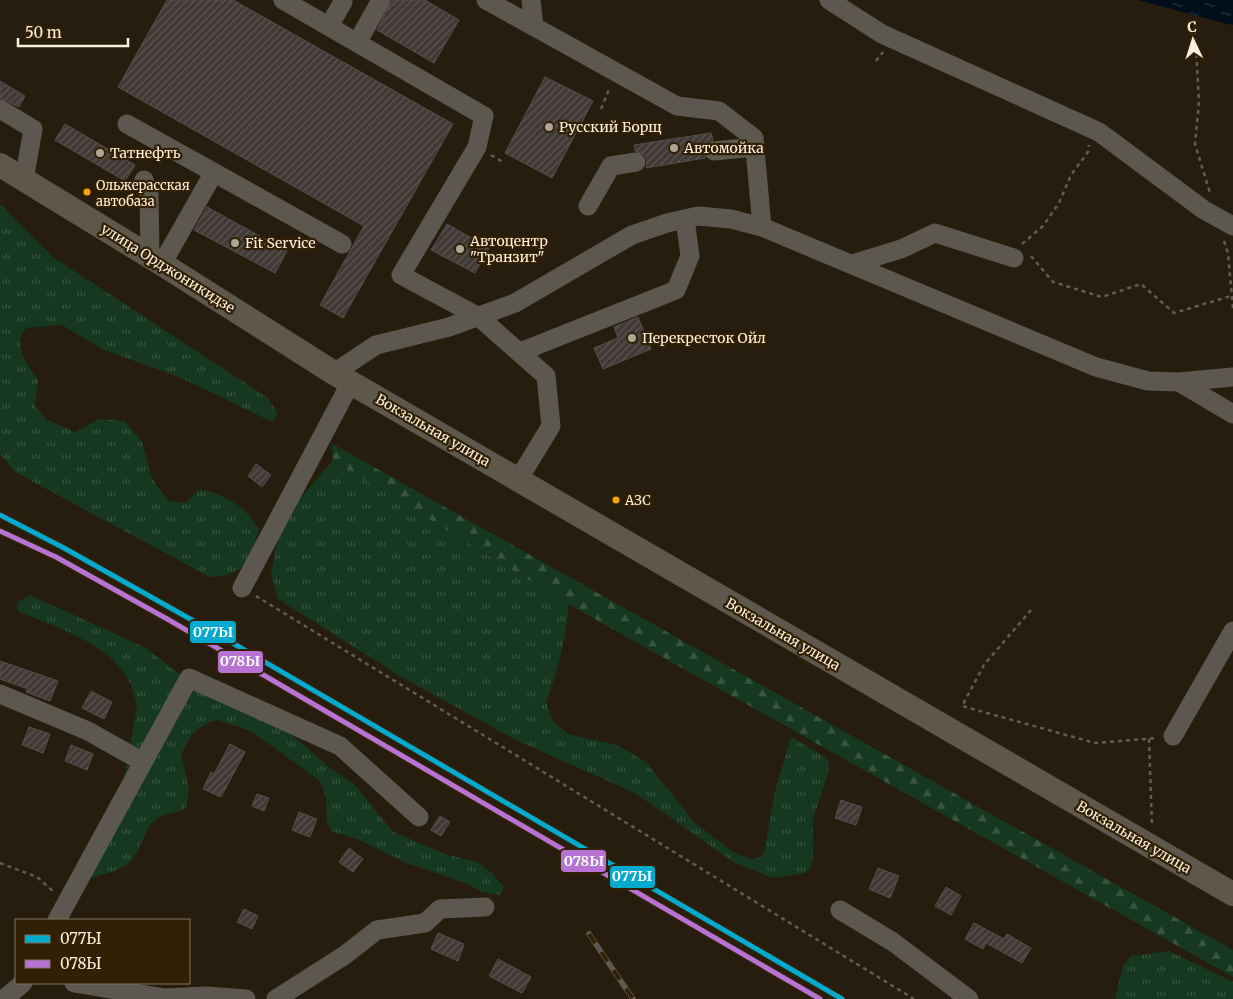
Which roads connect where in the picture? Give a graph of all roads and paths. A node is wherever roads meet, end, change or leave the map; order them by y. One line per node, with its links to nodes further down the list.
1 (283, 0): 7 (street)
2 (381, 0): 10 (street)
3 (486, 0): 8 (street)
4 (532, 0): 8 (street)
5 (829, 0): 15 (street)
6 (343, 2): 7 (street)
7 (329, 26): 10 (street)
8 (534, 26): 11 (street)
9 (1196, 30): 24 (path)
10 (357, 43): 34 (street)
11 (613, 71): 13 (path); 16 (street)
12 (0, 108): 21 (street)
13 (601, 109)
14 (127, 124): 20 (street)
15 (1093, 129): 24 (street); 32 (path)
16 (755, 147): 17 (street); 26 (street)
17 (714, 151)
18 (636, 162): 23 (street)
19 (0, 165): 21 (main road, улица Орджоникидзе)
20 (213, 174): 28 (street); 30 (street)
21 (24, 180): 30 (main road, улица Орджоникидзе)
22 (144, 180): 30 (street)
23 (588, 206)
24 (1215, 216): 27 (street); 32 (path)
25 (685, 219): 26 (street); 34 (street); 35 (street)
26 (762, 226): 31 (street)
27 (1233, 226)
28 (342, 244)
29 (1014, 258): 31 (street)
30 (156, 260): 37 (main road, улица Орджоникидзе)
31 (852, 264): 38 (street)
32 (1231, 296): 33 (path)
33 (1233, 309)
34 (480, 317): 35 (street); 37 (street)
35 (520, 352): 40 (street)
36 (1233, 377): 38 (street)
37 (343, 378): 40 (main road, Вокзальная улица); 41 (street)
38 (1179, 382): 39 (street)
39 (1233, 414)
40 (518, 480): 49 (main road, Вокзальная улица)
41 (242, 588): 61 (path)
42 (1030, 610): 46 (path)
43 (1233, 630): 45 (street)
44 (0, 694): 47 (street)
45 (1174, 736): 46 (path)
46 (1149, 738): 49 (path)
47 (143, 762): 48 (street); 52 (street)
48 (418, 817)
49 (1152, 847): 51 (main road, Вокзальная улица)
50 (0, 863): 52 (path)
51 (1233, 894)
52 (66, 903): 55 (street)
53 (485, 907): 60 (street)
54 (840, 910): 62 (street)
55 (58, 919)
56 (22, 984): 58 (street)
57 (80, 984): 59 (street)
58 (4, 999)
59 (246, 999)
60 (276, 999)
61 (914, 999)
62 (969, 999)

